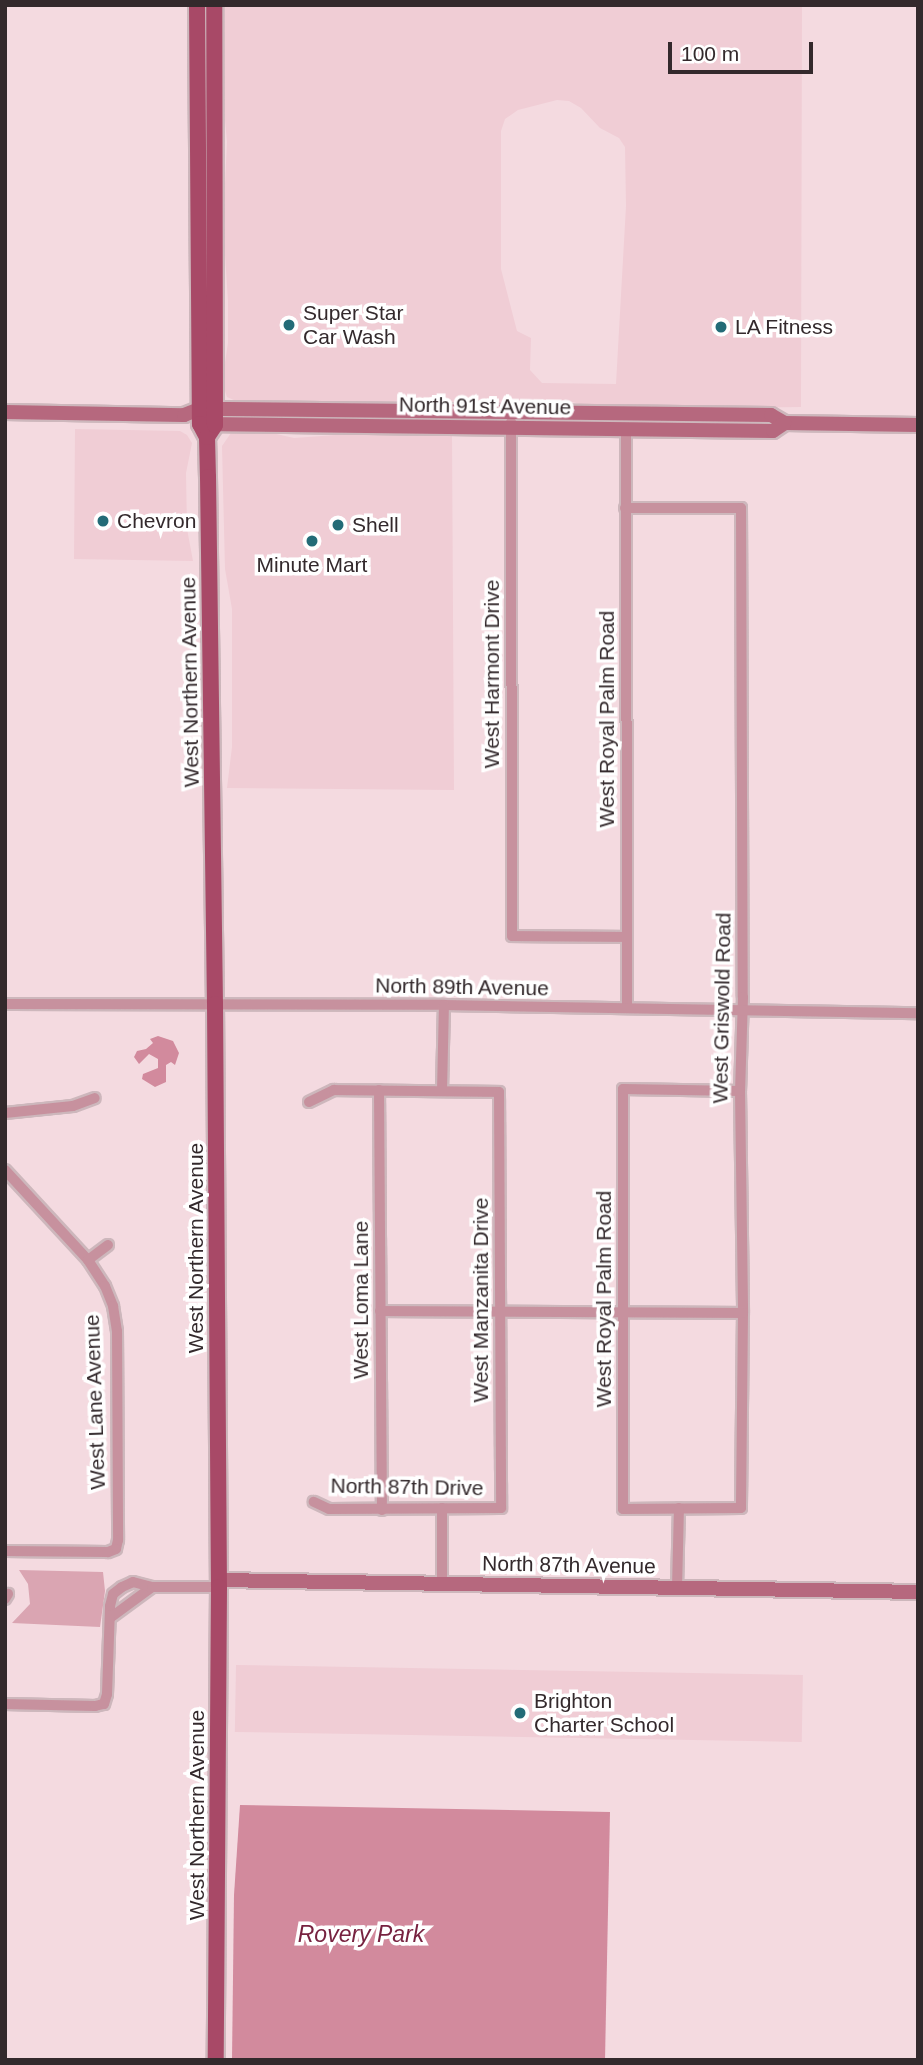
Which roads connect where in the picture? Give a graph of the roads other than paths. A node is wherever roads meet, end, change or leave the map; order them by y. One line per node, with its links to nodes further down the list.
1 (197, 5): 3 (main road, West Northern Avenue)
2 (214, 5): 3 (main road, West Northern Avenue)
3 (206, 116): 8 (main road, West Northern Avenue)
4 (440, 411): 7 (main road, North 91st Avenue); 8 (main road, North 91st Avenue); 11 (main road)
5 (5, 412): 8 (main road, North 91st Avenue)
6 (701, 415): 7 (main road, North 91st Avenue); 9 (main road, North 91st Avenue); 12 (main road)
7 (510, 419): 11 (main road, North 91st Avenue); 12 (main road, North 91st Avenue); 14 (street, West Harmont Drive)
8 (208, 421): 11 (main road, North 91st Avenue); 16 (main road, West Northern Avenue)
9 (785, 423): 10 (main road, North 91st Avenue); 12 (main road, North 91st Avenue)
10 (918, 425)
11 (351, 426)
12 (626, 429): 13 (street, West Royal Palm Road)
13 (625, 508): 14 (street, West Royal Palm Road); 19 (street, West Griswold Road)
14 (627, 937): 18 (street, West Royal Palm Road)
15 (5, 1004): 16 (street, North 89th Avenue)
16 (215, 1004): 17 (street, North 89th Avenue); 40 (main road, West Northern Avenue)
17 (444, 1005): 18 (street, North 89th Avenue); 22 (street)
18 (627, 1008): 19 (street, North 89th Avenue)
19 (741, 1010): 20 (street, North 89th Avenue); 23 (street, West Griswold Road)
20 (918, 1013)
21 (379, 1090): 22 (street); 25 (street); 30 (street, West Loma Lane)
22 (442, 1091): 31 (street, West Manzanita Drive)
23 (740, 1091): 32 (street, West Royal Palm Road); 33 (street, West Griswold Road)
24 (95, 1098): 26 (street)
25 (309, 1102)
26 (5, 1114)
27 (5, 1170): 29 (street, West Lane Avenue)
28 (108, 1244): 29 (street)
29 (88, 1260): 39 (street, West Lane Avenue)
30 (380, 1311): 31 (street); 38 (street, West Loma Lane)
31 (500, 1312): 32 (street); 36 (street, West Manzanita Drive)
32 (623, 1312): 33 (street); 37 (street, West Royal Palm Road)
33 (743, 1313): 37 (street, West Griswold Road)
34 (314, 1502): 38 (street, North 87th Drive)
35 (442, 1508): 36 (street, North 87th Drive); 38 (street, North 87th Drive); 41 (street)
36 (501, 1508)
37 (679, 1508): 44 (street)
38 (382, 1510)
39 (5, 1550)
40 (219, 1584): 41 (main road, North 87th Avenue); 43 (street, North 87th Avenue); 49 (main road, West Northern Avenue)
41 (442, 1585): 44 (main road, North 87th Avenue)
42 (122, 1587): 43 (street, North 87th Avenue); 46 (street); 47 (street)
43 (152, 1587): 46 (street)
44 (677, 1588): 45 (main road, North 87th Avenue)
45 (918, 1592)
46 (131, 1600): 47 (street)
47 (110, 1618): 48 (street)
48 (5, 1704)
49 (216, 2060)

